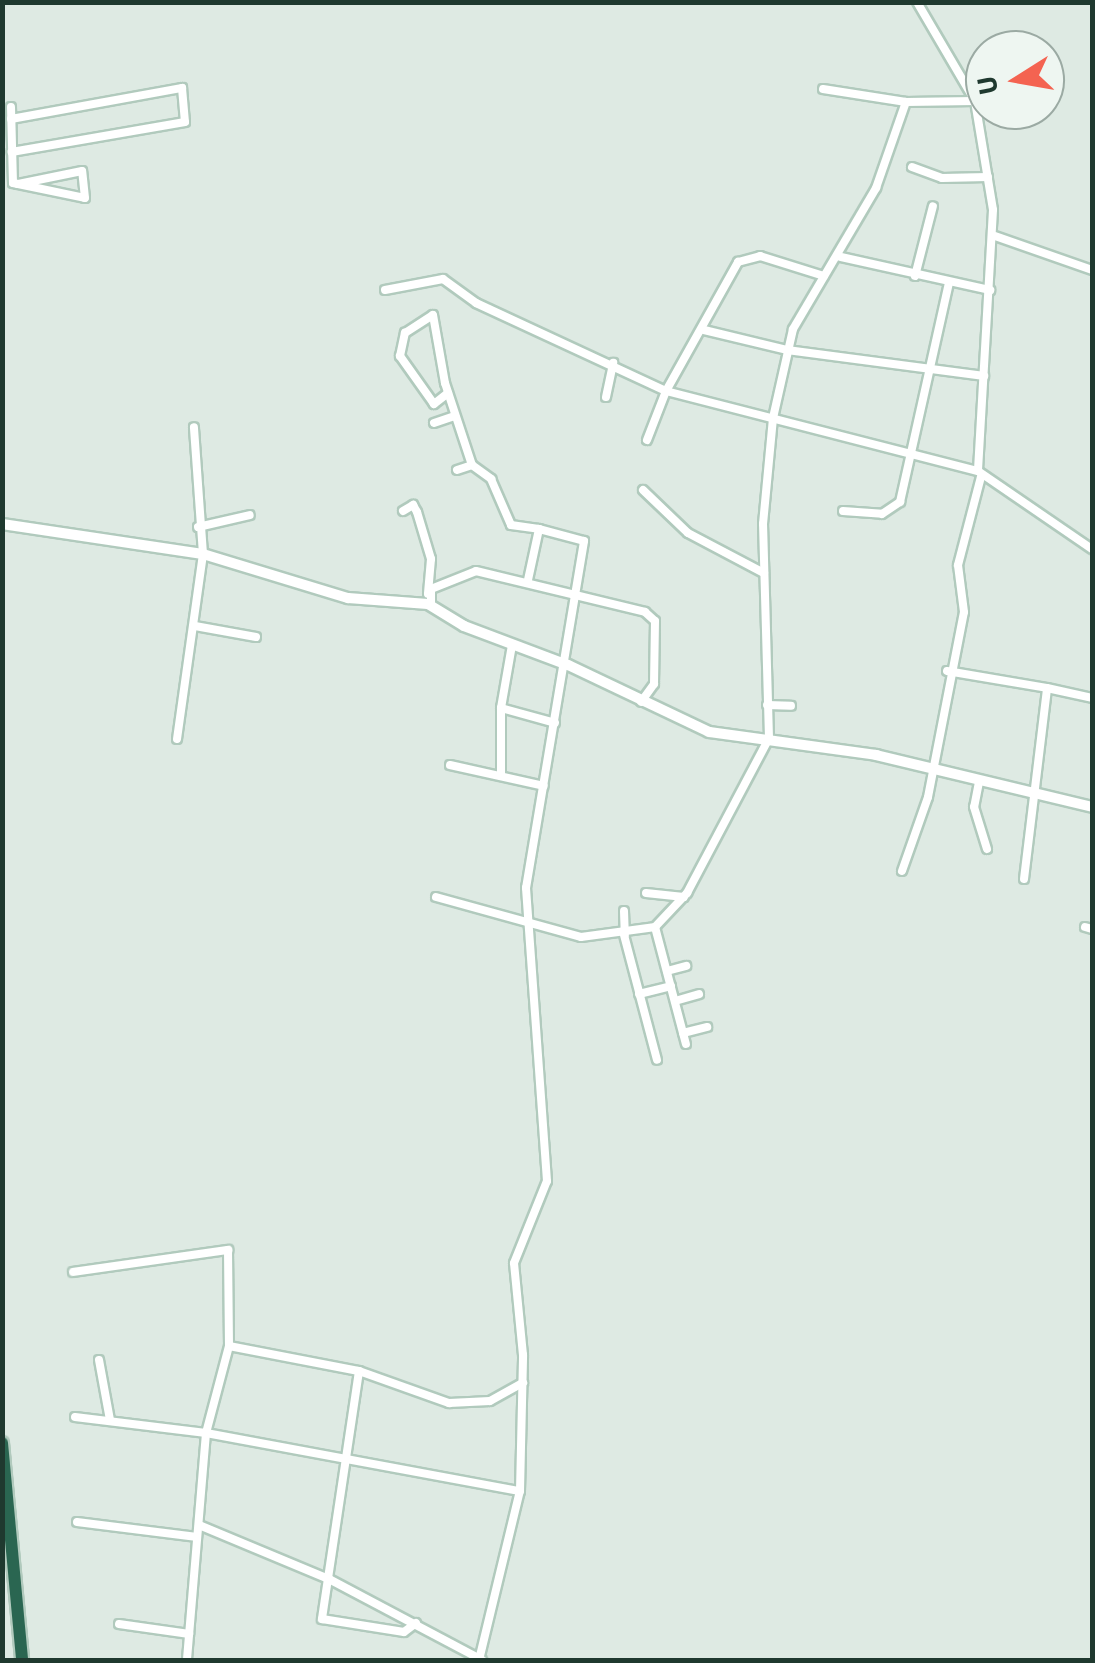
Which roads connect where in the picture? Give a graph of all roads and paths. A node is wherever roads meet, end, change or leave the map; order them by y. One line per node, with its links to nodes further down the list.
1 (917, 2): 2 (street)
2 (965, 84)
3 (823, 89): 5 (street)
4 (965, 101): 5 (street)
5 (906, 102): 16 (street)
6 (11, 106): 7 (street)
7 (11, 119): 9 (street); 10 (street)
8 (980, 130): 12 (street)
9 (7, 140): 10 (street)
10 (12, 152): 13 (street)
11 (912, 167): 12 (street)
12 (988, 177): 15 (street)
13 (18, 184): 13 (street)
14 (933, 206): 19 (street)
15 (995, 236): 17 (street); 22 (street)
16 (840, 257): 18 (street); 19 (street)
17 (1092, 270)
18 (824, 276): 23 (street); 24 (street)
19 (915, 276): 20 (street)
20 (949, 283): 22 (street); 26 (street)
21 (385, 290): 25 (street)
22 (990, 290): 27 (street)
23 (704, 330): 24 (street); 28 (street)
24 (787, 350): 26 (street); 32 (street)
25 (613, 363): 28 (street); 30 (street)
26 (926, 368): 27 (street); 36 (street)
27 (984, 376): 39 (street)
28 (666, 390): 32 (street); 35 (street)
29 (448, 393): 29 (street); 31 (street)
30 (606, 397)
31 (454, 416): 33 (street); 37 (street)
32 (773, 418): 36 (street); 49 (street)
33 (434, 422)
34 (194, 428): 45 (street)
35 (647, 440)
36 (909, 452): 39 (street); 42 (street)
37 (472, 465): 38 (street); 46 (street)
38 (457, 470)
39 (979, 474): 47 (street); 57 (street)
40 (643, 490): 49 (street)
41 (404, 511): 52 (street)
42 (843, 511)
43 (250, 515): 45 (street)
44 (2, 524): 48 (street)
45 (198, 527): 48 (street)
46 (539, 528): 50 (street); 51 (street)
47 (1092, 550)
48 (203, 554): 52 (street); 53 (street)
49 (764, 573): 61 (street)
50 (528, 580): 51 (street); 52 (street)
51 (574, 590): 56 (street); 60 (street)
52 (429, 604): 55 (street)
53 (195, 626): 54 (street); 65 (street)
54 (256, 637)
55 (512, 646): 56 (street); 63 (street)
56 (568, 664): 60 (street); 64 (street)
57 (948, 671): 58 (street); 68 (street)
58 (1048, 688): 59 (street); 72 (street)
59 (1092, 698)
60 (640, 702): 66 (street)
61 (767, 705): 62 (street); 66 (street)
62 (791, 706)
63 (501, 708): 64 (street); 69 (street)
64 (556, 722): 71 (street)
65 (177, 740)
66 (765, 744): 68 (street); 79 (street)
67 (450, 765): 69 (street)
68 (929, 769): 70 (street); 75 (street)
69 (500, 776): 71 (street)
70 (979, 782): 72 (street); 74 (street)
71 (544, 786): 81 (street)
72 (1038, 794): 73 (street); 76 (street)
73 (1092, 806)
74 (987, 848)
75 (902, 871)
76 (1024, 879)
77 (646, 893): 79 (street)
78 (436, 896): 81 (street)
79 (684, 898): 82 (street)
80 (624, 911): 83 (street)
81 (528, 920): 83 (street); 98 (street)
82 (655, 927): 83 (street); 85 (street)
83 (624, 935): 87 (street)
84 (686, 966): 85 (street)
85 (667, 971): 86 (street)
86 (671, 986): 87 (street); 89 (street)
87 (639, 994): 93 (street)
88 (698, 994): 89 (street)
89 (675, 1001): 91 (street)
90 (707, 1027): 91 (street)
91 (683, 1032): 92 (street)
92 (686, 1044)
93 (657, 1060)
94 (73, 1272): 95 (street)
95 (229, 1346): 97 (street); 101 (street)
96 (99, 1360): 100 (street)
97 (359, 1371): 98 (street); 103 (street)
98 (523, 1384): 104 (street)
99 (76, 1417): 100 (street)
100 (110, 1420): 101 (street)
101 (206, 1432): 103 (street); 106 (street)
102 (2, 1443): 112 (highway)
103 (347, 1459): 104 (street); 108 (street)
104 (520, 1491): 114 (street)
105 (76, 1522): 107 (street)
106 (198, 1525): 107 (street); 108 (street)
107 (197, 1537): 111 (street)
108 (329, 1579): 109 (street); 109 (street)
109 (416, 1623): 114 (street)
110 (119, 1624): 111 (street)
111 (189, 1634): 113 (street)
112 (22, 1660)
113 (186, 1660)
114 (480, 1660)

